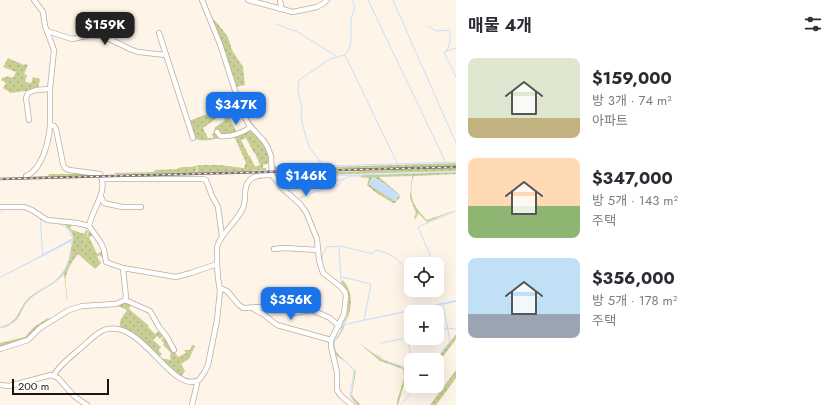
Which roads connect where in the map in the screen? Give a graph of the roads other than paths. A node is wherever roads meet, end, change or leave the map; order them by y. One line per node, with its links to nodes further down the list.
1 (34, 0): 7 (street)
2 (202, 0): 13 (street)
3 (248, 0): 6 (street)
4 (280, 0): 6 (street)
5 (327, 0): 6 (street)
6 (280, 9)
7 (47, 31): 9 (street); 10 (street)
8 (159, 33): 9 (street)
9 (166, 55): 15 (street)
10 (50, 89): 11 (street); 12 (street)
11 (29, 120)
12 (50, 125): 17 (street); 18 (street)
13 (251, 127): 14 (street); 16 (street)
14 (217, 132)
15 (193, 138)
16 (272, 175): 23 (street); 25 (street)
17 (26, 176)
18 (102, 179): 19 (street); 23 (street)
19 (101, 197): 21 (street); 22 (street)
20 (0, 206): 22 (street)
21 (142, 207)
22 (89, 226): 27 (street)
23 (222, 236): 26 (street)
24 (274, 249): 25 (street)
25 (318, 250): 31 (street)
26 (217, 264): 27 (street); 28 (street)
27 (123, 268): 29 (street)
28 (220, 288): 30 (street); 36 (street)
29 (125, 300): 33 (street); 34 (street)
30 (251, 308): 31 (street); 32 (street)
31 (339, 326): 32 (street)
32 (331, 340): 40 (street)
33 (0, 349)
34 (174, 350)
35 (54, 375): 36 (street); 37 (street); 39 (street)
36 (196, 382): 38 (street)
37 (0, 385)
38 (194, 404)
39 (87, 405)
40 (352, 405)

